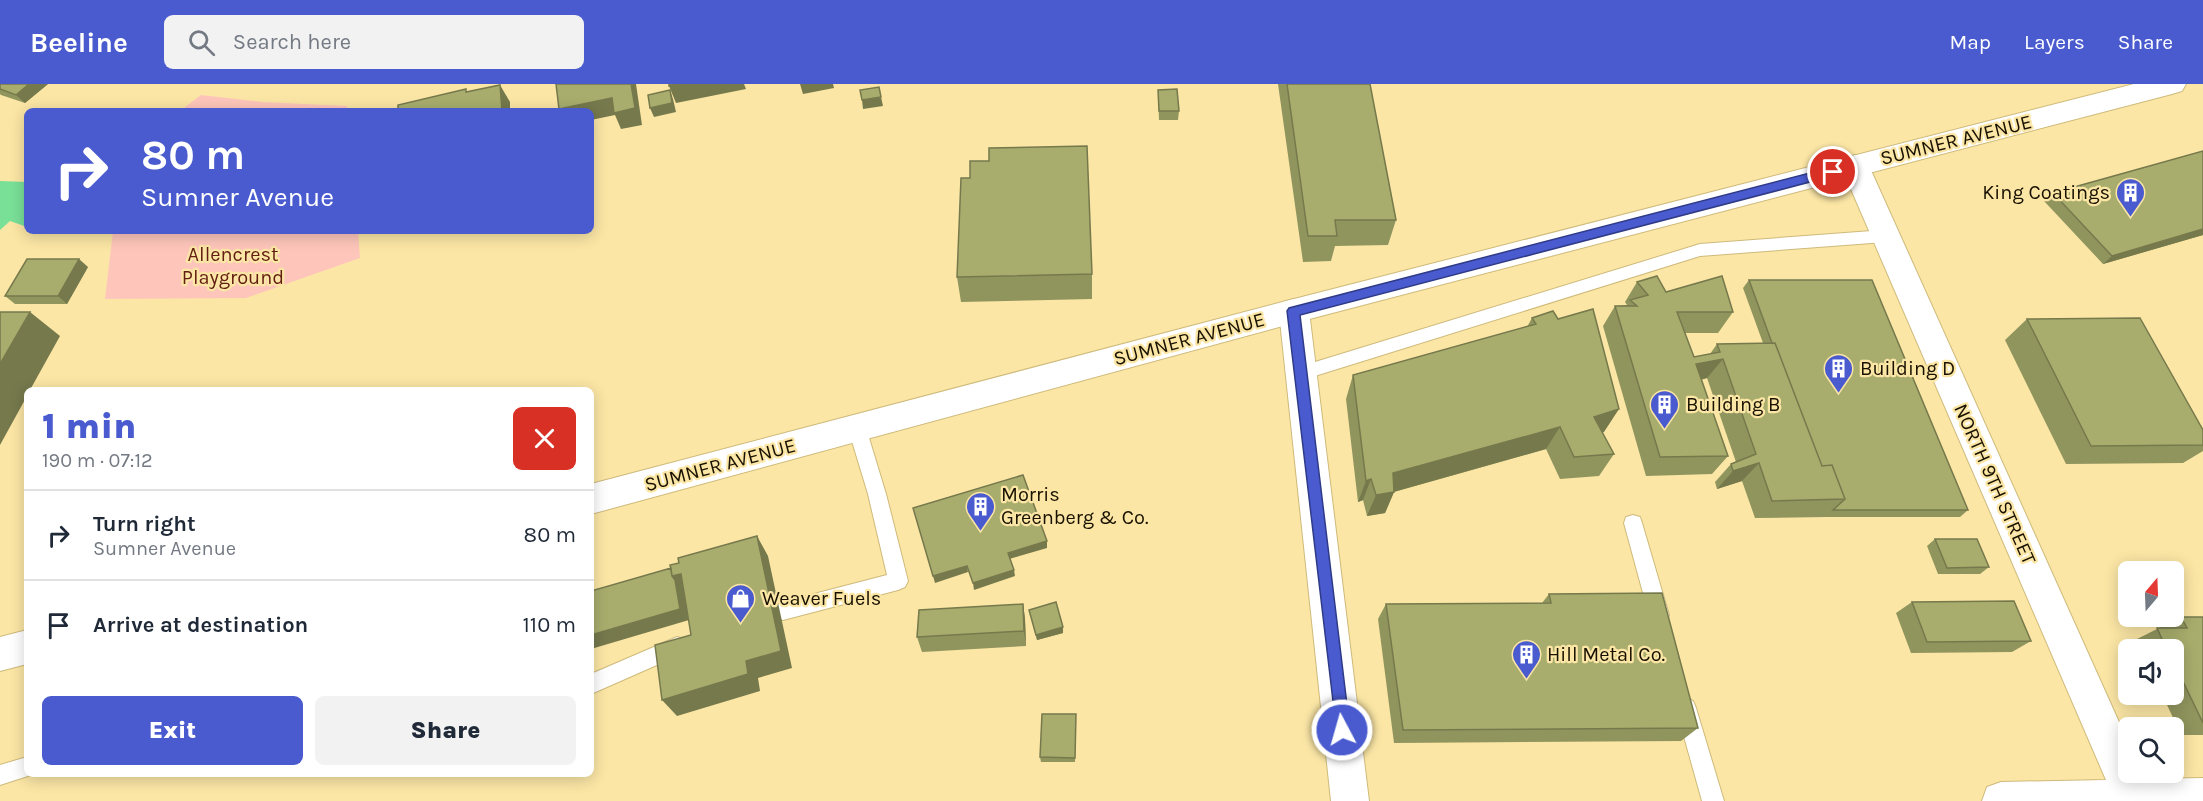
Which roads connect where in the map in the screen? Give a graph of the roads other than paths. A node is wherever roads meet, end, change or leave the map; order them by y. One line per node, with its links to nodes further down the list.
1 (2172, 84): 2 (street, SUMNER AVENUE)
2 (1855, 166): 3 (street, NORTH 9TH STREET); 4 (street, SUMNER AVENUE)
3 (1886, 236): 5 (lane); 19 (street, NORTH 9TH STREET)
4 (1294, 311): 5 (street); 6 (street, SUMNER AVENUE)
5 (1302, 373): 20 (street)
6 (857, 428): 7 (street, SUMNER AVENUE); 9 (lane)
7 (594, 498)
8 (1633, 523): 10 (lane)
9 (783, 611)
10 (1665, 634)
11 (699, 637): 14 (lane)
12 (24, 648): 13 (street)
13 (0, 654)
14 (594, 683)
15 (1681, 690): 21 (lane)
16 (24, 768): 17 (lane)
17 (0, 775)
18 (2203, 797): 19 (street)
19 (2135, 800): 22 (street)
20 (1350, 801)
21 (1713, 801)
22 (2001, 801)

